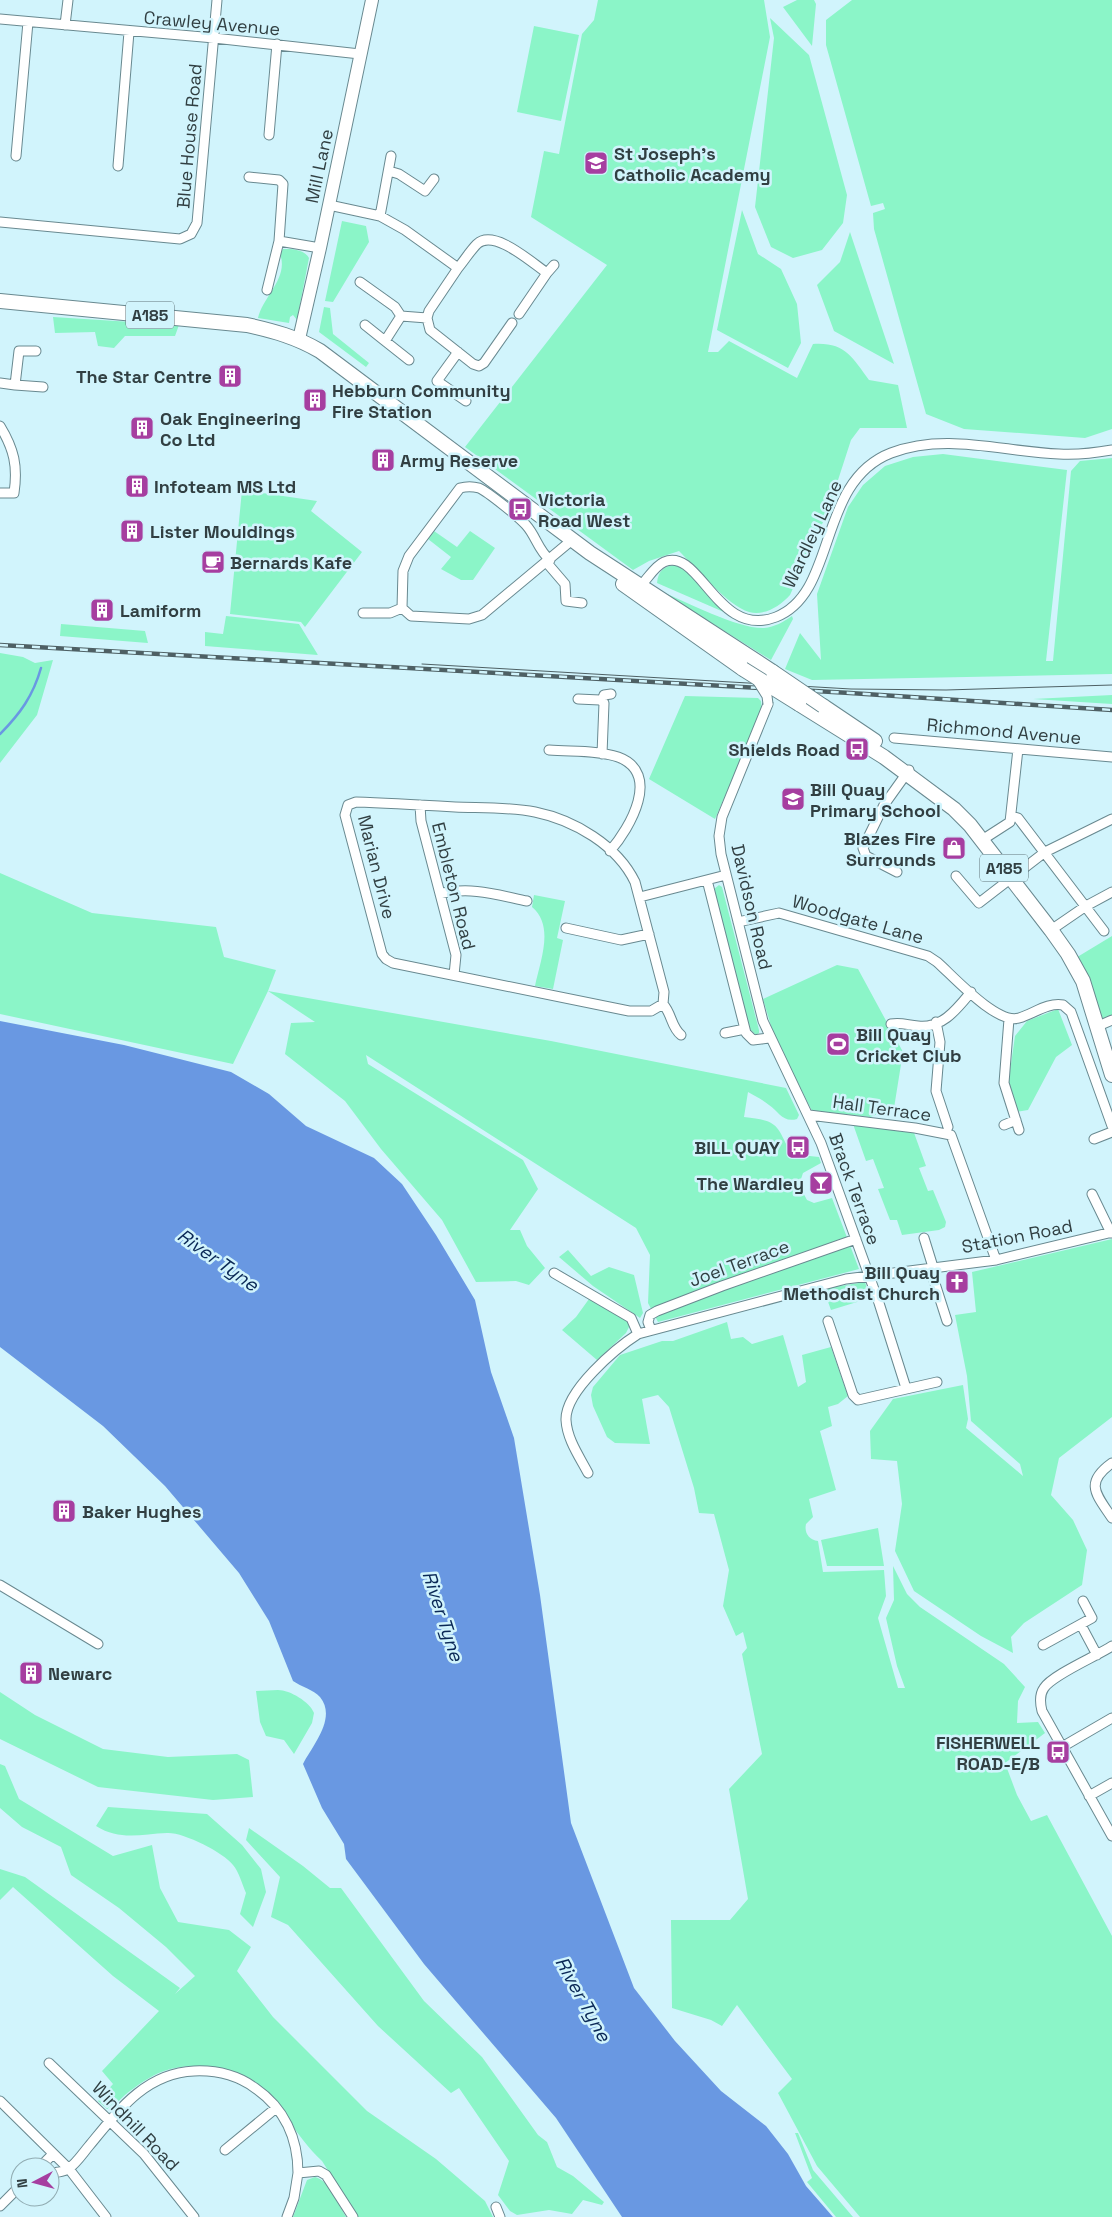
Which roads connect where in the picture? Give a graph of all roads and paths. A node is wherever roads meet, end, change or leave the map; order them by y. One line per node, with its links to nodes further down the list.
1 (68, 0): 6 (street)
2 (218, 0): 8 (street, Blue House Road)
3 (372, 0): 10 (main road, Mill Lane)
4 (0, 19): 5 (street, Crawley Avenue)
5 (28, 22): 6 (street, Crawley Avenue); 12 (street)
6 (65, 25): 7 (street, Crawley Avenue)
7 (129, 32): 8 (street, Crawley Avenue); 14 (street)
8 (214, 38): 9 (street, Crawley Avenue); 20 (street, Blue House Road)
9 (278, 44): 10 (street, Crawley Avenue); 11 (street)
10 (360, 54): 18 (main road, Mill Lane)
11 (269, 135)
12 (16, 156)
13 (392, 156): 15 (street)
14 (118, 166)
15 (389, 171): 17 (street); 19 (street)
16 (249, 177): 21 (street)
17 (434, 179)
18 (329, 205): 19 (street); 22 (main road, Mill Lane)
19 (380, 216): 24 (street)
20 (0, 222)
21 (279, 241): 22 (street); 27 (street)
22 (320, 248): 34 (main road, Mill Lane)
23 (554, 265): 25 (street)
24 (458, 268): 25 (street); 31 (street)
25 (548, 274): 29 (street)
26 (360, 282): 30 (street)
27 (267, 290)
28 (0, 300): 34 (main road, A185)
29 (518, 314)
30 (401, 316): 31 (street); 35 (street)
31 (427, 318): 37 (street)
32 (512, 323): 37 (street)
33 (364, 326): 35 (street)
34 (299, 338): 46 (main road, A185)
35 (385, 341): 38 (street)
36 (36, 351): 40 (street)
37 (458, 352): 42 (street)
38 (409, 360)
39 (0, 384): 40 (street)
40 (15, 385): 41 (street)
41 (44, 387)
42 (466, 402)
43 (0, 426): 45 (street)
44 (1112, 450): 48 (street, Wardley Lane)
45 (0, 493)
46 (572, 540): 47 (street); 48 (main road, A185)
47 (548, 561): 49 (street); 50 (street); 50 (street)
48 (637, 589): 52 (main road, A185)
49 (582, 602)
50 (402, 608): 51 (street)
51 (363, 613)
52 (748, 667): 56 (main road, A185, bridge); 56 (main road, A185, bridge); 69 (street, Davidson Road, bridge)
53 (611, 694): 55 (street)
54 (578, 699): 55 (street)
55 (602, 701): 59 (street)
56 (890, 749): 57 (street, Richmond Avenue); 61 (main road, A185)
57 (1018, 749): 60 (street, Richmond Avenue); 63 (street)
58 (549, 750): 59 (street)
59 (602, 754): 66 (street)
60 (1112, 757)
61 (908, 771): 65 (main road, A185); 68 (street)
62 (420, 805): 66 (street, Marian Drive); 74 (street, Embleton Road); 83 (street, Marian Drive)
63 (1012, 816): 65 (street); 67 (street)
64 (1112, 819): 67 (street)
65 (982, 840): 71 (main road, A185)
66 (610, 851): 75 (street, Marian Drive)
67 (1045, 852): 71 (street); 77 (street)
68 (897, 872)
69 (726, 875): 72 (street); 78 (street, Davidson Road)
70 (956, 876): 71 (street)
71 (1012, 878): 80 (main road, A185)
72 (707, 880): 75 (street); 91 (street)
73 (1112, 892): 77 (street)
74 (440, 894): 76 (street); 83 (street, Embleton Road)
75 (640, 897): 82 (street, Marian Drive)
76 (527, 901)
77 (1086, 906): 80 (street); 81 (street)
78 (738, 922): 84 (street, Woodgate Lane); 94 (street, Davidson Road)
79 (566, 928): 82 (street)
80 (1051, 930): 90 (main road, A185)
81 (1104, 931)
82 (649, 934): 85 (street, Marian Drive)
83 (454, 975): 85 (street, Marian Drive)
84 (971, 992): 86 (street); 88 (street)
85 (663, 1004): 93 (street)
86 (1010, 1019): 97 (street); 99 (street)
87 (1112, 1020): 90 (street)
88 (936, 1022): 89 (street); 101 (street)
89 (891, 1024)
90 (1096, 1027): 95 (main road, A185)
91 (745, 1029): 92 (street); 94 (street)
92 (724, 1033)
93 (681, 1035)
94 (769, 1038): 96 (street, Davidson Road)
95 (1112, 1075)
96 (808, 1115): 101 (street, Hall Terrace); 107 (street, Brack Terrace)
97 (1016, 1120): 98 (street); 100 (street)
98 (1004, 1124)
99 (1112, 1126)
100 (1019, 1130)
101 (949, 1131): 108 (street)
102 (1112, 1132): 103 (street)
103 (1094, 1139)
104 (1092, 1194): 105 (street)
105 (1111, 1232): 108 (street, Station Road)
106 (924, 1238): 109 (street)
107 (856, 1239): 111 (street, Brack Terrace); 114 (street, Joel Terrace)
108 (996, 1260): 109 (street, Station Road)
109 (932, 1268): 111 (street, Station Road); 113 (street)
110 (554, 1273): 115 (street)
111 (869, 1276): 114 (street, Station Road); 117 (street, Brack Terrace)
112 (828, 1321): 117 (street)
113 (947, 1321)
114 (651, 1330): 115 (street)
115 (638, 1334): 119 (street)
116 (937, 1382): 117 (street)
117 (906, 1388)
118 (1112, 1463): 120 (street)
119 (588, 1473)
120 (1112, 1518)
121 (0, 1585): 124 (street)
122 (1083, 1601): 123 (street)
123 (1080, 1625): 125 (street); 127 (street)
124 (98, 1644)
125 (1044, 1645)
126 (1112, 1646): 127 (street)
127 (1097, 1655): 129 (street)
128 (1112, 1718): 129 (street)
129 (1062, 1748): 131 (street)
130 (1112, 1783): 131 (street)
131 (1090, 1796): 132 (street)
132 (1112, 1836)
133 (49, 2063): 136 (street, Windhill Road)
134 (0, 2100): 138 (street)
135 (276, 2108): 136 (street); 137 (street); 142 (street)
136 (110, 2120): 140 (street); 147 (street, Windhill Road)
137 (225, 2150)
138 (54, 2154): 139 (street); 140 (street)
139 (51, 2157)
140 (69, 2169): 141 (street); 146 (street)
141 (60, 2171)
142 (298, 2173): 148 (street); 149 (street)
143 (10, 2196): 144 (street)
144 (0, 2206)
145 (496, 2207): 150 (street)
146 (106, 2217)
147 (194, 2217)
148 (287, 2217)
149 (353, 2217)
150 (500, 2217)

